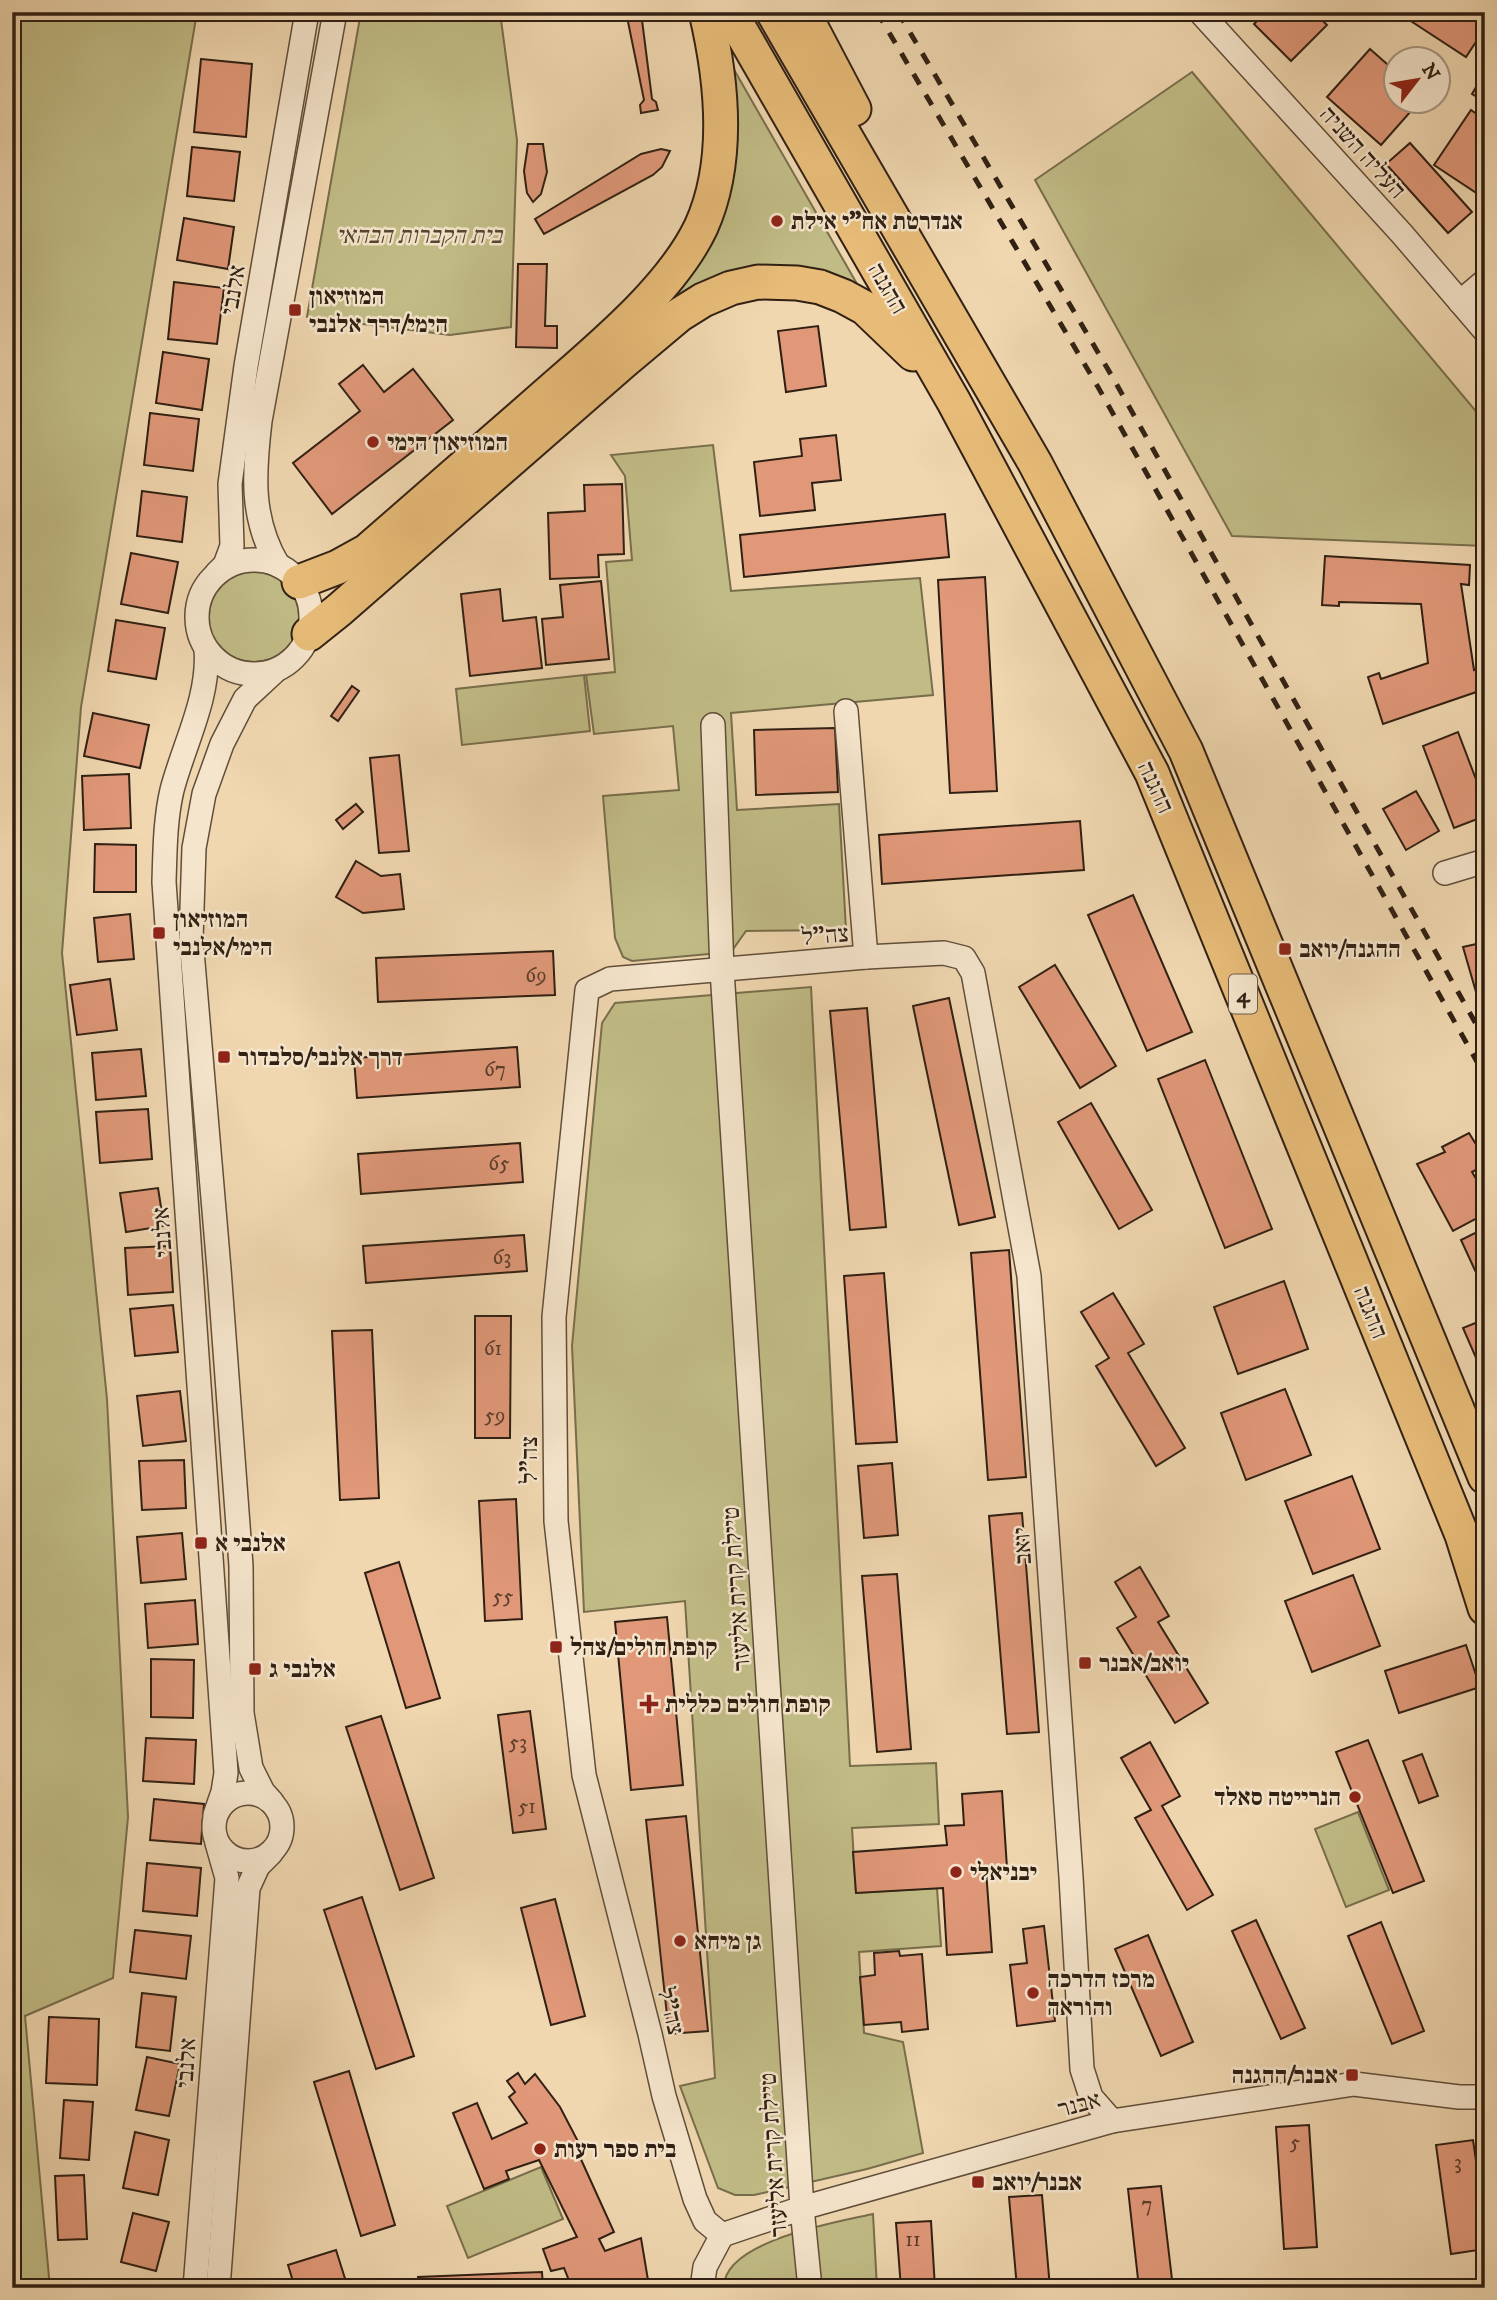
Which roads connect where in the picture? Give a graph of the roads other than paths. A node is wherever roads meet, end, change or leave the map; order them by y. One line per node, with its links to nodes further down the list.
1 (307, 12): 13 (street, אלנבי)
2 (335, 12): 14 (street, אלנבי)
3 (706, 12): 14 (highway)
4 (730, 12): 11 (highway, ההגנה / 4)
5 (773, 12): 12 (highway, ההגנה / 4)
6 (803, 12): 12 (highway)
7 (1200, 12): 9 (street, העליה השניה)
8 (1485, 281): 9 (street)
9 (1460, 302): 10 (street, העליה השניה)
10 (1485, 331)
11 (954, 402): 15 (highway); 26 (highway, ההגנה / 4)
12 (1035, 463): 25 (highway, ההגנה / 4)
13 (217, 573): 14 (street); 16 (street)
14 (289, 574): 15 (street)
15 (309, 634): 17 (street)
16 (206, 649): 17 (street); 28 (street, אלנבי)
17 (274, 671): 27 (street)
18 (846, 711): 22 (street)
19 (713, 725): 24 (street, טיילת קרית אליעזר)
20 (1485, 861): 21 (street)
21 (1445, 873)
22 (866, 957): 23 (street, צה"ל); 24 (street, צה"ל)
23 (968, 963): 34 (street, יואב)
24 (722, 970): 35 (street, טיילת קרית אליעזר); 36 (street, צה"ל)
25 (1485, 1477)
26 (1485, 1608)
27 (271, 1802): 28 (street); 30 (street)
28 (215, 1815): 29 (street)
29 (217, 1843): 30 (street); 37 (street, אלנבי)
30 (271, 1853): 38 (street, אלנבי)
31 (1459, 2097): 32 (street, אבנר); 33 (street, אבנר); 34 (street, אבנר)
32 (1485, 2097)
33 (1485, 2106)
34 (1112, 2121): 35 (street, אבנר)
35 (802, 2208): 36 (street, אבנר); 40 (street, טיילת קרית אליעזר)
36 (722, 2235): 39 (street)
37 (195, 2288)
38 (218, 2288)
39 (702, 2288)
40 (810, 2288)

